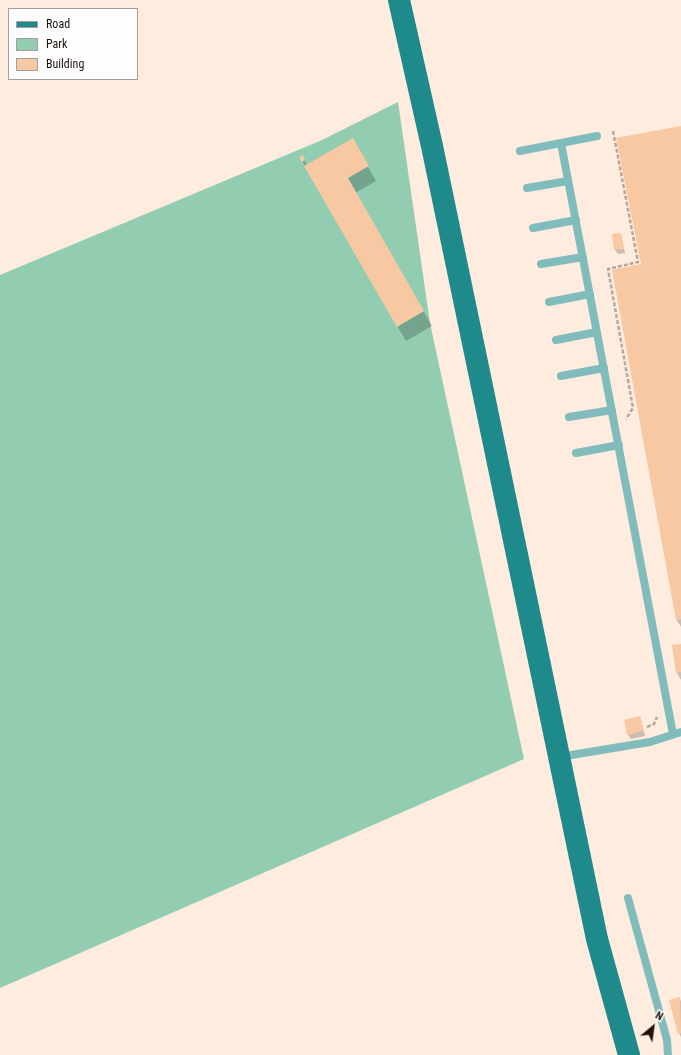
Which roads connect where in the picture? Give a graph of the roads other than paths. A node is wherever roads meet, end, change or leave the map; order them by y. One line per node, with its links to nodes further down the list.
1 (399, 0): 22 (main road)
2 (597, 136): 3 (lane)
3 (561, 143): 4 (lane); 5 (lane)
4 (520, 151)
5 (568, 181): 6 (lane); 7 (lane)
6 (527, 188)
7 (576, 220): 8 (lane); 9 (lane)
8 (533, 228)
9 (583, 257): 10 (lane); 11 (lane)
10 (541, 264)
11 (590, 294): 12 (lane); 13 (lane)
12 (549, 302)
13 (597, 332): 14 (lane); 15 (lane)
14 (556, 340)
15 (604, 368): 16 (lane); 17 (lane)
16 (561, 376)
17 (612, 410): 18 (lane); 19 (lane)
18 (569, 417)
19 (618, 445): 20 (lane); 21 (lane)
20 (576, 453)
21 (677, 733): 22 (lane)
22 (559, 757): 24 (main road)
23 (628, 898): 25 (lane)
24 (629, 1055)
25 (668, 1055)

